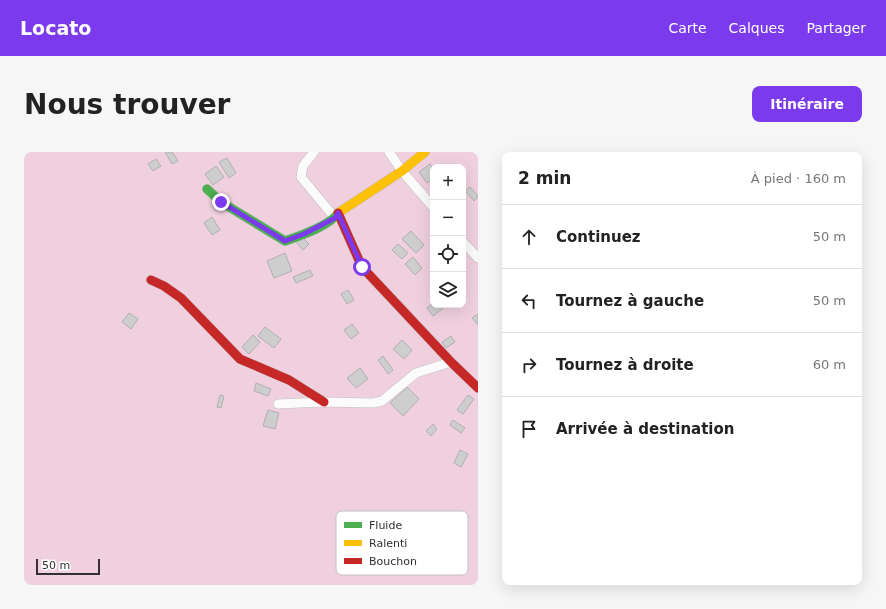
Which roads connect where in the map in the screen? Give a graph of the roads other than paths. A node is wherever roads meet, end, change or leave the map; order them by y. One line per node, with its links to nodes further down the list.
1 (314, 152): 7 (street)
2 (389, 152): 4 (street)
3 (425, 152): 4 (street)
4 (402, 171): 6 (street); 7 (street)
5 (207, 189): 7 (street)
6 (430, 204)
7 (336, 216): 11 (street)
8 (466, 245): 9 (street)
9 (478, 258)
10 (151, 280): 13 (street)
11 (451, 362): 12 (street); 13 (street)
12 (478, 388)
13 (324, 402): 14 (street)
14 (278, 404)

